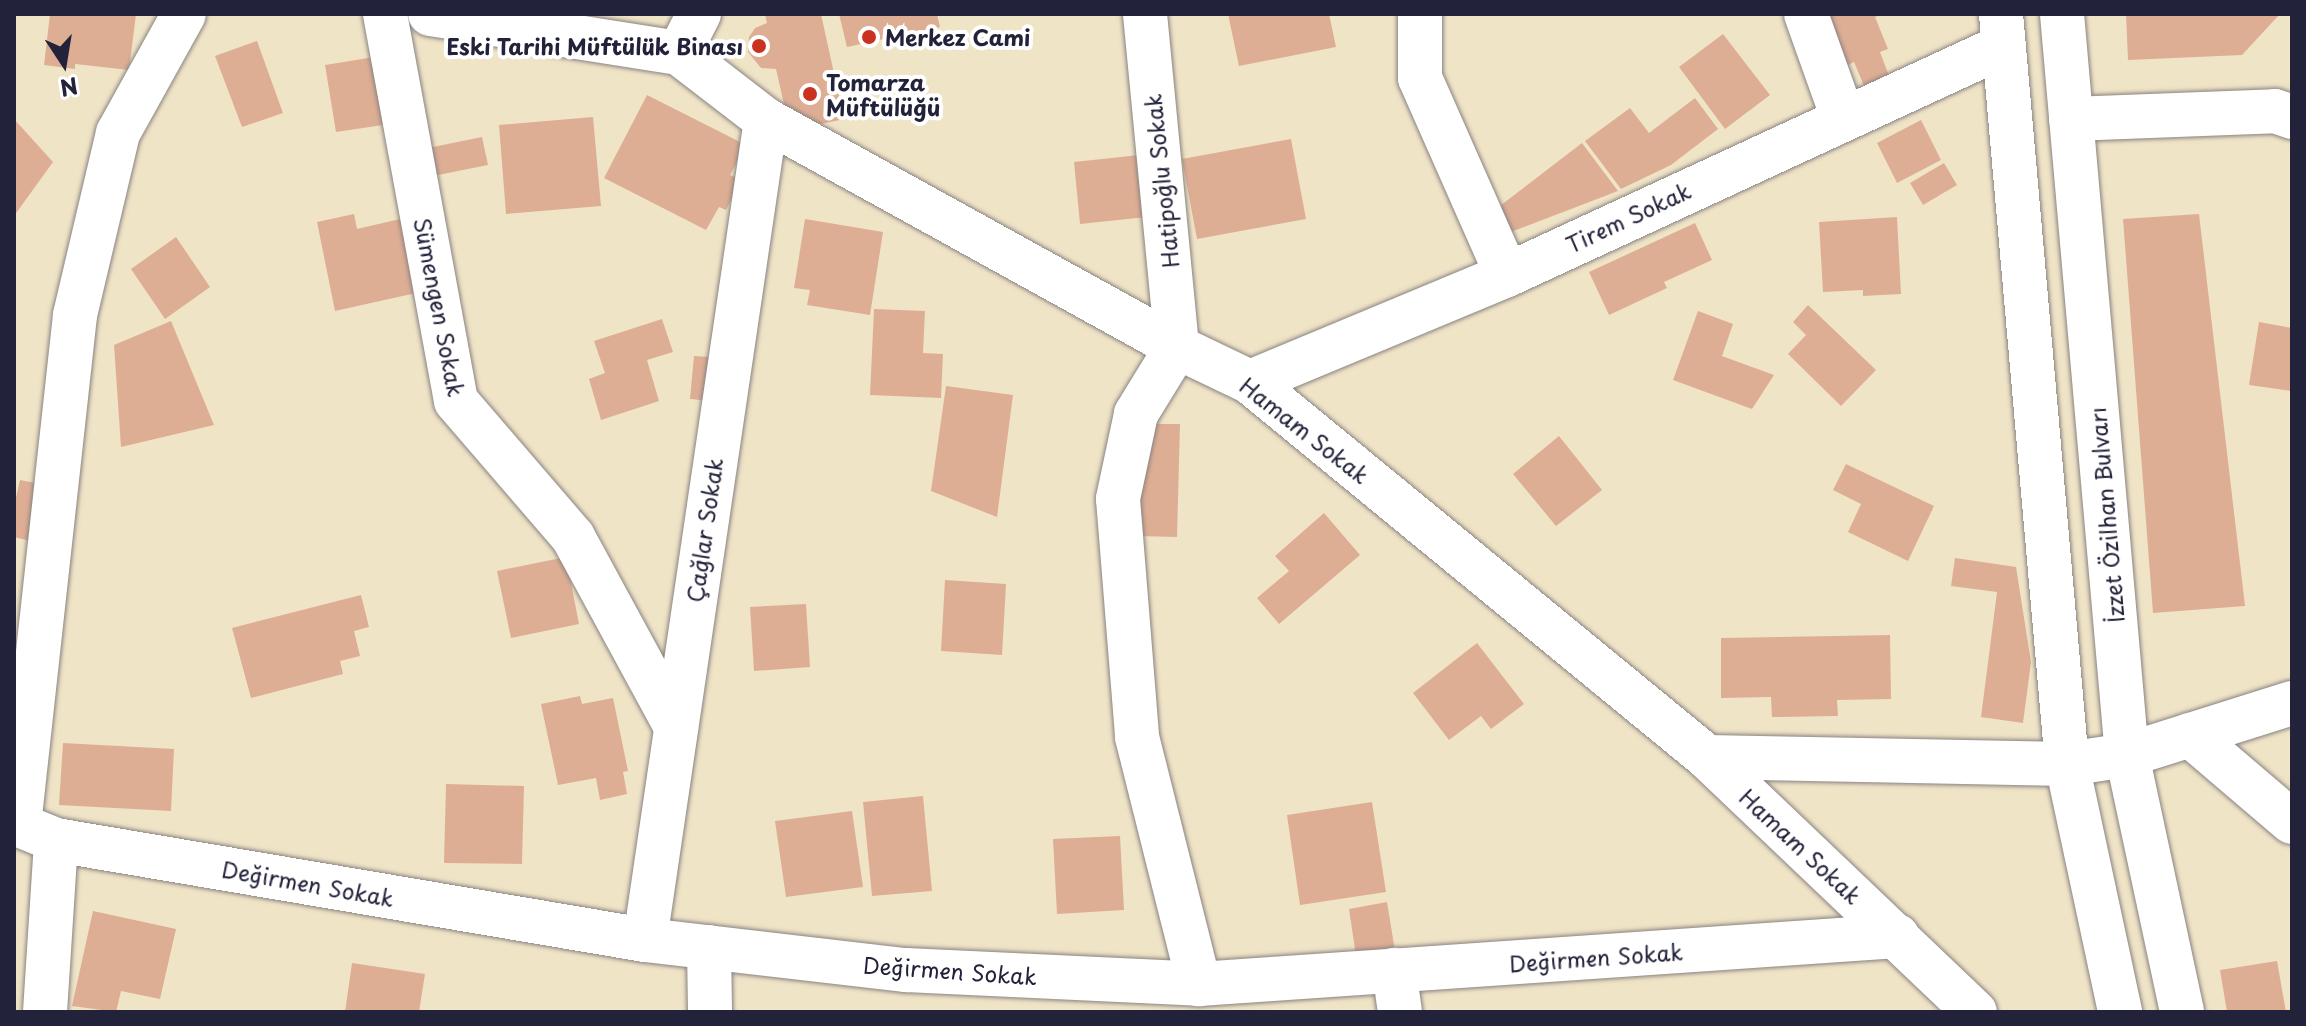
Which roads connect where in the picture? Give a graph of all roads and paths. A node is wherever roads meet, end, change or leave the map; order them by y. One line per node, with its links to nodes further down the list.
1 (184, 14): 25 (street)
2 (385, 14): 19 (street, Sümengen Sokak)
3 (430, 14): 10 (street, Hamam Sokak)
4 (699, 14): 10 (street)
5 (1145, 14): 16 (street, Hatipoğlu Sokak)
6 (1420, 14): 15 (street)
7 (1806, 14): 12 (street)
8 (2062, 14): 13 (street, İzzet Özilhan Bulvarı)
9 (2002, 30): 12 (street, Tirem Sokak); 23 (street)
10 (679, 53): 14 (street, Hamam Sokak)
11 (2292, 117): 13 (street)
12 (1843, 118): 15 (street, Tirem Sokak)
13 (2071, 119): 21 (street, İzzet Özilhan Bulvarı)
14 (766, 120): 16 (street, Hamam Sokak); 19 (street, Çağlar Sokak)
15 (1507, 275): 17 (street, Tirem Sokak)
16 (1177, 347): 17 (street, Hamam Sokak); 29 (street)
17 (1250, 382): 22 (street, Hamam Sokak)
18 (2292, 703): 20 (street)
19 (676, 727): 27 (street, Çağlar Sokak)
20 (2190, 735): 21 (street); 24 (street)
21 (2127, 755): 23 (street); 35 (street, İzzet Özilhan Bulvarı)
22 (1707, 757): 23 (street); 26 (street, Hamam Sokak)
23 (2067, 764): 34 (street)
24 (2292, 822)
25 (30, 829): 27 (street, Değirmen Sokak); 31 (street)
26 (1897, 936): 30 (street, Değirmen Sokak); 33 (street, Hamam Sokak)
27 (645, 940): 28 (street, Değirmen Sokak)
28 (709, 947): 29 (street, Değirmen Sokak); 32 (street)
29 (1199, 984): 30 (street, Değirmen Sokak)
30 (1397, 991)
31 (45, 1012)
32 (710, 1012)
33 (1975, 1012)
34 (2120, 1012)
35 (2182, 1012)

